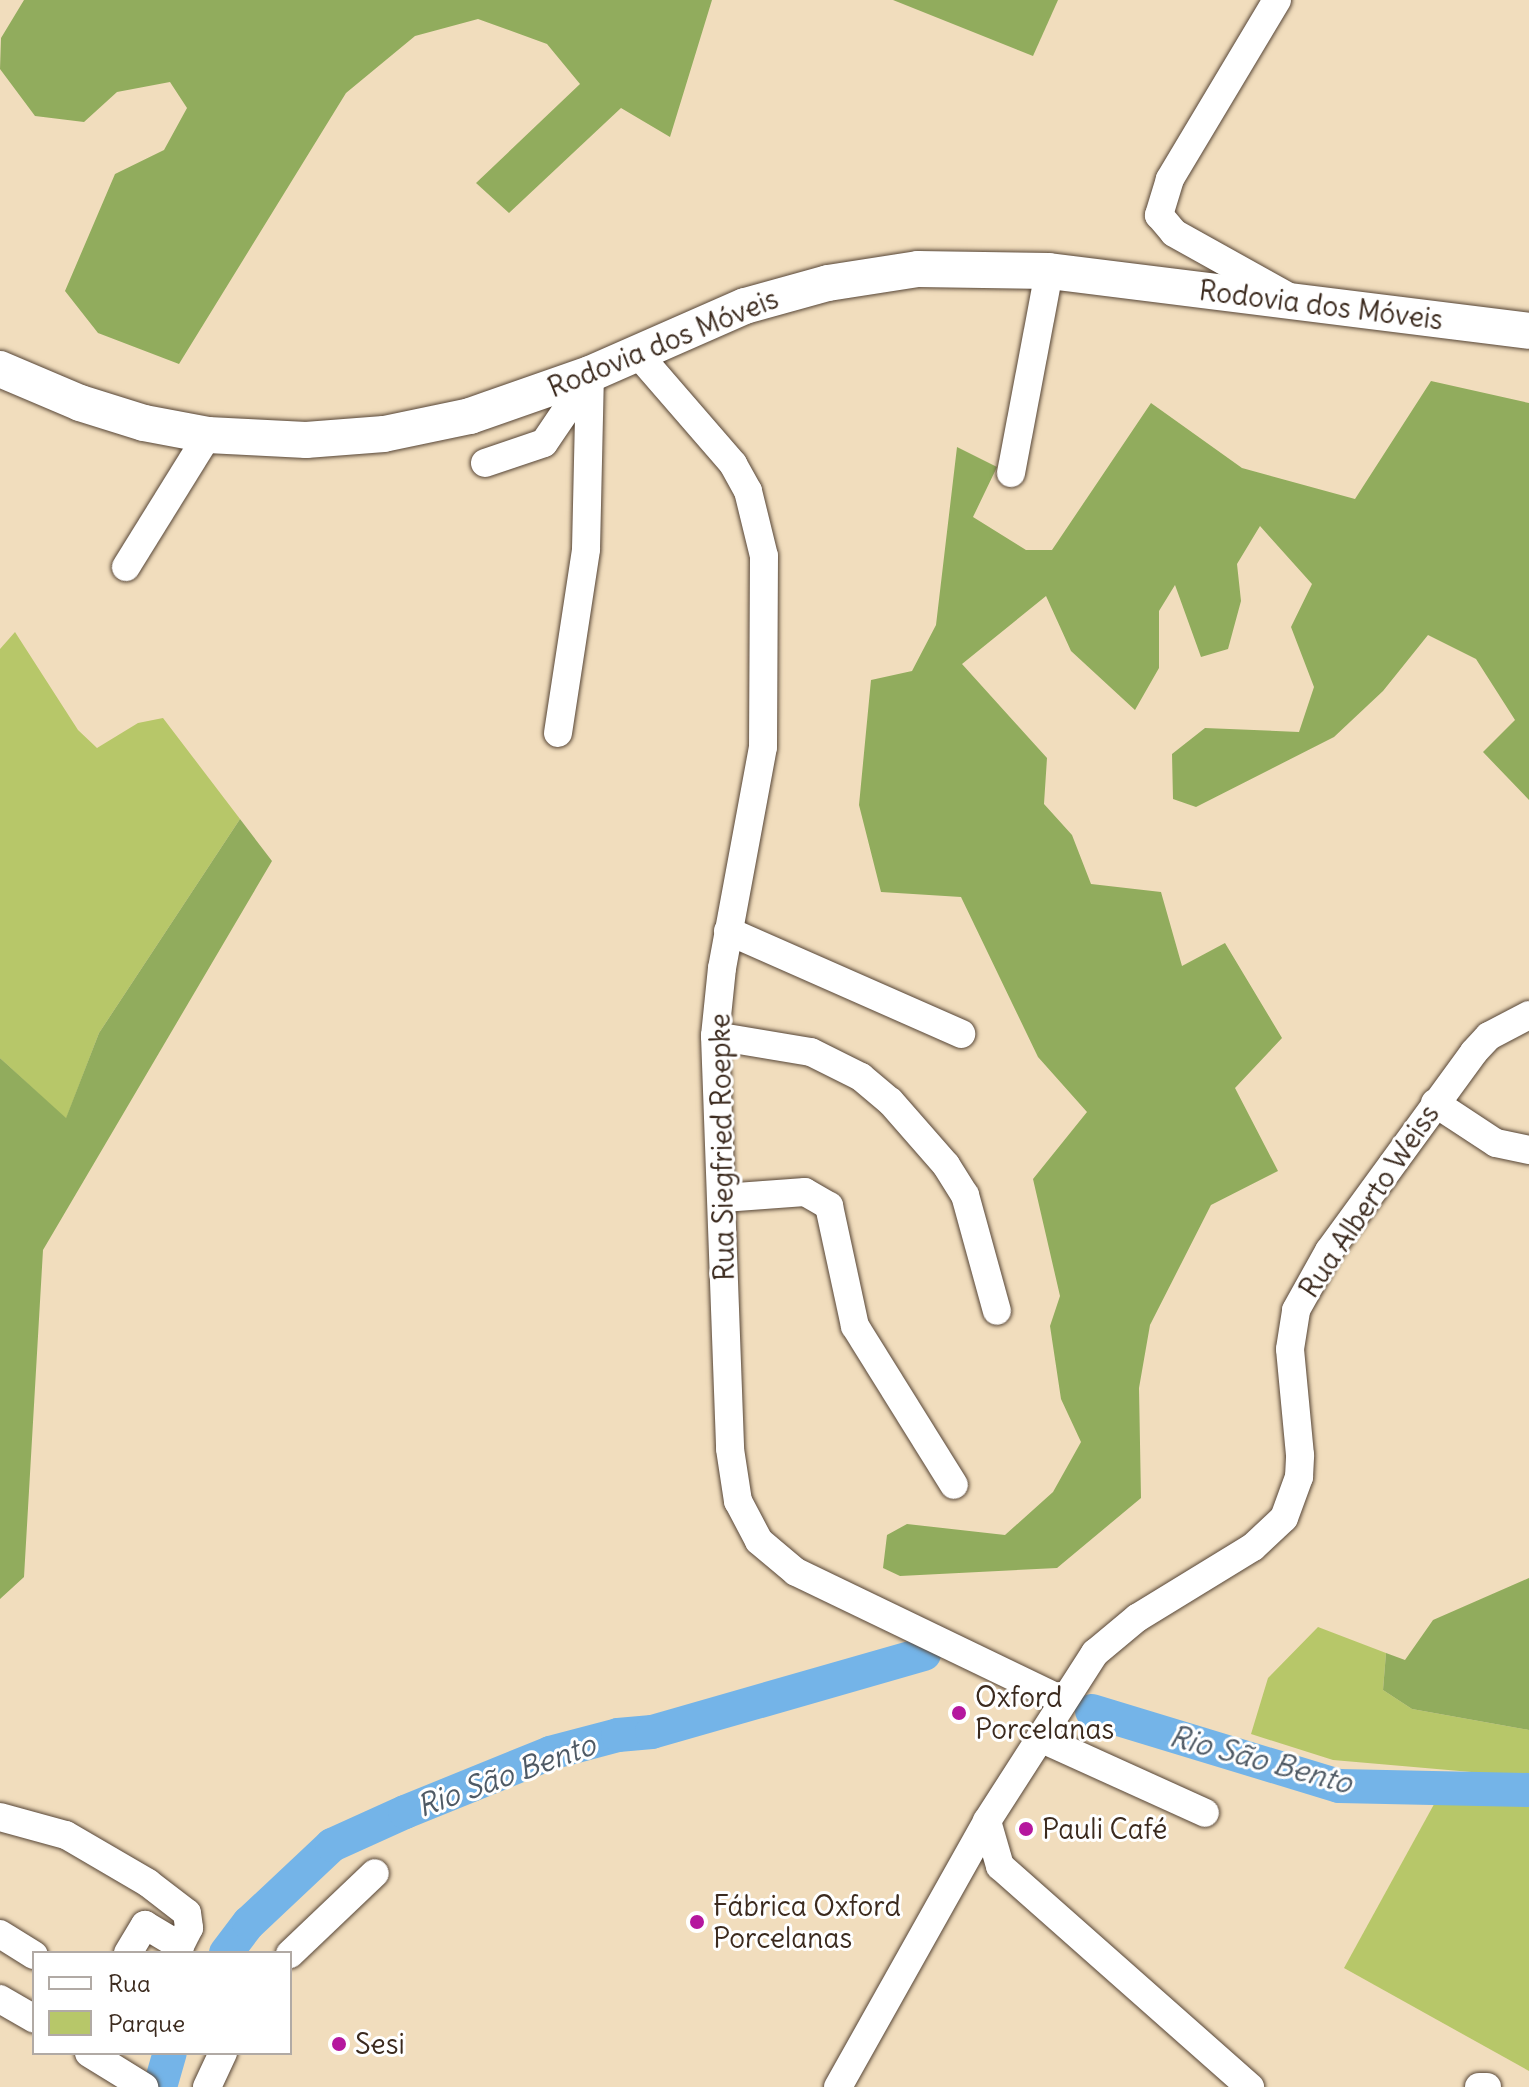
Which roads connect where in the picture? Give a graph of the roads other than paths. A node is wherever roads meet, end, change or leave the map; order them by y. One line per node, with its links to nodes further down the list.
1 (1277, 0): 3 (street)
2 (1049, 271): 3 (main road, Rodovia dos Móveis); 5 (main road, Rodovia dos Móveis); 10 (street)
3 (1300, 303): 4 (main road, Rodovia dos Móveis)
4 (1529, 331)
5 (637, 353): 7 (main road, Rodovia dos Móveis); 13 (street, Rua Siegfried Roepke)
6 (0, 369): 8 (main road, Rodovia dos Móveis)
7 (590, 374): 8 (main road, Rodovia dos Móveis); 9 (street); 12 (street)
8 (208, 435): 11 (street)
9 (485, 463)
10 (1011, 473)
11 (126, 567)
12 (558, 733)
13 (728, 931): 15 (street); 16 (street, Rua Siegfried Roepke)
14 (1529, 1015): 17 (street, Rua Alberto Weiss)
15 (961, 1034)
16 (715, 1036): 19 (street, Rua Siegfried Roepke); 20 (street)
17 (1435, 1103): 18 (street); 22 (street, Rua Alberto Weiss)
18 (1529, 1150)
19 (723, 1198): 21 (street); 22 (street, Rua Siegfried Roepke)
20 (997, 1311)
21 (954, 1485)
22 (1062, 1700): 23 (street, Rua Alberto Weiss)
23 (1040, 1738): 24 (street); 26 (street, Rua Alberto Weiss)
24 (1205, 1813)
25 (0, 1817): 31 (street)
26 (987, 1821): 27 (street); 28 (street, Rua Alberto Weiss)
27 (1000, 1866): 28 (street); 42 (street)
28 (961, 1871): 41 (street, Rua Alberto Weiss)
29 (375, 1873): 33 (street)
30 (0, 1934): 34 (street)
31 (178, 1949): 32 (street)
32 (129, 1951)
33 (292, 1952)
34 (32, 1954)
35 (1, 2001): 36 (street)
36 (32, 2018)
37 (92, 2055): 39 (street)
38 (222, 2055): 40 (street)
39 (131, 2077)
40 (207, 2087)
41 (838, 2087)
42 (1250, 2087)
43 (1479, 2087): 44 (street)
44 (1487, 2087)

